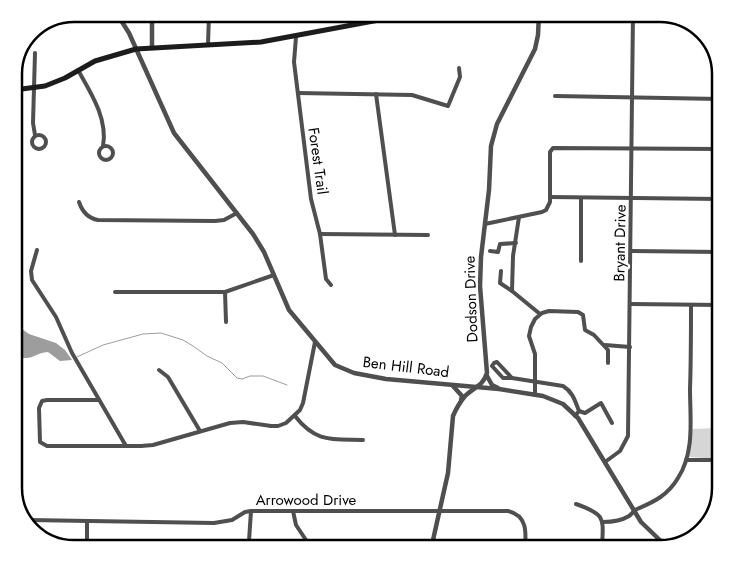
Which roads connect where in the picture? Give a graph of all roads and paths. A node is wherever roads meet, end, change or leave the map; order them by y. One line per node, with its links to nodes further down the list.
1 (122, 22): 10 (street, Ben Hill Road)
2 (152, 22): 9 (street)
3 (209, 22): 8 (street)
4 (369, 22): 7 (main road)
5 (539, 22): 32 (street, Dodson Drive)
6 (633, 22): 19 (street, Bryant Drive)
7 (296, 37): 8 (main road); 16 (street, Forest Trail)
8 (208, 45): 9 (main road)
9 (152, 48): 10 (main road)
10 (136, 49): 13 (main road); 30 (street, Ben Hill Road)
11 (35, 53): 14 (street)
12 (459, 68): 17 (street)
13 (78, 70): 14 (main road); 22 (street)
14 (34, 88): 15 (main road); 21 (street)
15 (23, 89)
16 (298, 93): 17 (street); 33 (street, Forest Trail)
17 (376, 94): 34 (street)
18 (555, 96): 19 (street)
19 (632, 98): 20 (street); 23 (street, Bryant Drive)
20 (712, 99)
21 (35, 136)
22 (104, 146)
23 (632, 148): 24 (street); 25 (street); 27 (street, Bryant Drive)
24 (712, 149)
25 (550, 197): 26 (street); 31 (street)
26 (581, 198): 27 (street); 41 (street)
27 (632, 198): 28 (street); 39 (street, Bryant Drive)
28 (712, 199)
29 (79, 202): 30 (street)
30 (238, 213): 43 (street, Ben Hill Road)
31 (519, 217): 32 (street); 36 (street)
32 (485, 224): 58 (street, Dodson Drive)
33 (320, 234): 34 (street); 44 (street, Forest Trail)
34 (395, 235): 35 (street)
35 (428, 235)
36 (516, 243): 38 (street); 45 (street)
37 (38, 250): 65 (street)
38 (490, 251)
39 (631, 251): 40 (street); 48 (street, Bryant Drive)
40 (712, 252)
41 (581, 261)
42 (502, 271): 45 (street)
43 (274, 275): 47 (street); 53 (street, Ben Hill Road)
44 (331, 285)
45 (512, 291): 51 (street)
46 (115, 292): 47 (street)
47 (225, 292): 52 (street)
48 (630, 304): 49 (street); 55 (street, Bryant Drive)
49 (692, 305): 50 (street); 74 (street)
50 (712, 305)
51 (540, 314): 54 (street); 60 (street)
52 (226, 322)
53 (315, 342): 61 (street, Ben Hill Road); 68 (street)
54 (605, 345): 55 (street); 56 (street)
55 (630, 347): 76 (street, Bryant Drive)
56 (608, 363)
57 (159, 370): 71 (street)
58 (486, 375): 62 (street); 63 (street)
59 (512, 378): 59 (street); 60 (street)
60 (536, 382): 64 (street); 67 (street)
61 (452, 385): 62 (street, Ben Hill Road); 66 (street)
62 (475, 388): 63 (street, Ben Hill Road); 66 (street)
63 (499, 389): 64 (street, Ben Hill Road)
64 (535, 395): 69 (street, Ben Hill Road)
65 (99, 400): 73 (street); 73 (street)
66 (461, 401): 81 (street)
67 (580, 411): 69 (street); 70 (street)
68 (295, 416): 71 (street); 72 (street)
69 (575, 416): 76 (street, Ben Hill Road)
70 (612, 423)
71 (200, 432): 73 (street)
72 (364, 440)
73 (126, 446)
74 (686, 460): 75 (street); 78 (street)
75 (712, 460)
76 (605, 462): 78 (street, Ben Hill Road)
77 (576, 504): 84 (street)
78 (634, 510): 84 (street); 91 (street, Ben Hill Road)
79 (251, 511): 80 (street, Arrowood Drive); 83 (street, Arrowood Drive); 86 (street)
80 (293, 511): 81 (street, Arrowood Drive); 87 (street)
81 (440, 511): 88 (street); 89 (street, Arrowood Drive)
82 (33, 520): 83 (street, Arrowood Drive)
83 (87, 521): 85 (street)
84 (603, 522): 90 (street)
85 (87, 540)
86 (248, 540)
87 (306, 540)
88 (433, 540)
89 (525, 540)
90 (602, 540)
91 (659, 540)

